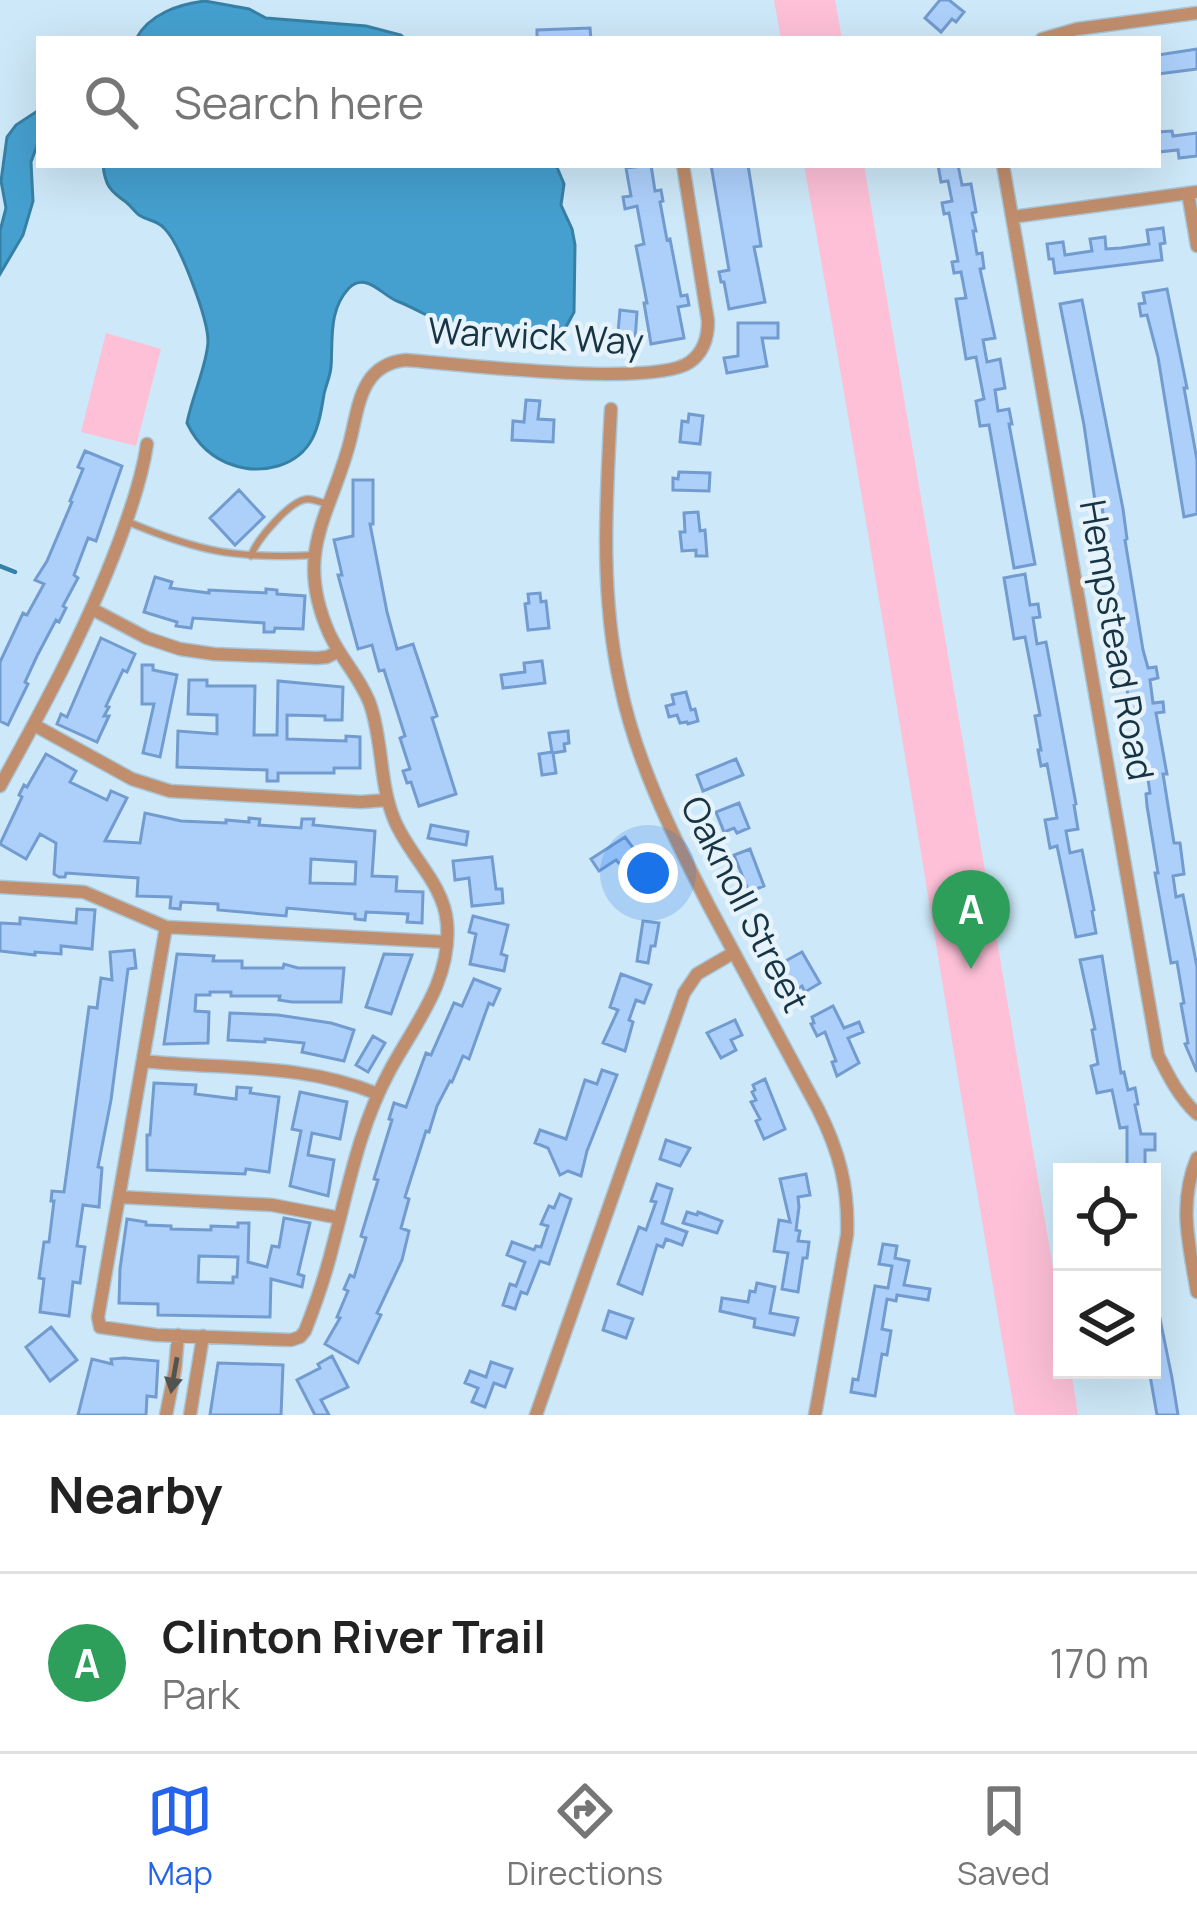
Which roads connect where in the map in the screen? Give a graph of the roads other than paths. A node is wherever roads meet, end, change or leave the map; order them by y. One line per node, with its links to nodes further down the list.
1 (1197, 13): 2 (street)
2 (1052, 36)
3 (682, 168): 10 (street, Warwick Way)
4 (1004, 168): 6 (street, Hempstead Road)
5 (1192, 192): 6 (street); 7 (street)
6 (1012, 217): 25 (street, Hempstead Road)
7 (1197, 246)
8 (611, 409): 22 (street, Oaknoll Street)
9 (147, 444): 11 (street)
10 (327, 504): 12 (street, Warwick Way); 13 (lane)
11 (126, 521): 13 (lane); 14 (street)
12 (314, 555): 13 (lane); 15 (street, Warwick Way)
13 (250, 556)
14 (92, 609): 15 (street); 16 (street)
15 (339, 651): 18 (street, Warwick Way)
16 (34, 725): 17 (street); 18 (street)
17 (0, 786)
18 (387, 800): 21 (street, Warwick Way)
19 (0, 887): 20 (street)
20 (166, 927): 21 (street); 23 (street)
21 (447, 942): 24 (street, Warwick Way)
22 (734, 952): 34 (street); 35 (street, Oaknoll Street)
23 (143, 1061): 24 (street); 27 (street)
24 (378, 1094): 28 (street, Warwick Way)
25 (1197, 1114)
26 (1197, 1158): 29 (street)
27 (119, 1197): 28 (street); 30 (street, Warwick Way)
28 (340, 1217): 31 (street, Warwick Way)
29 (1197, 1292)
30 (178, 1335): 31 (street, Warwick Way); 32 (street, one-way to 32)
31 (203, 1336): 33 (street)
32 (166, 1415)
33 (190, 1415)
34 (536, 1415)
35 (815, 1415)

